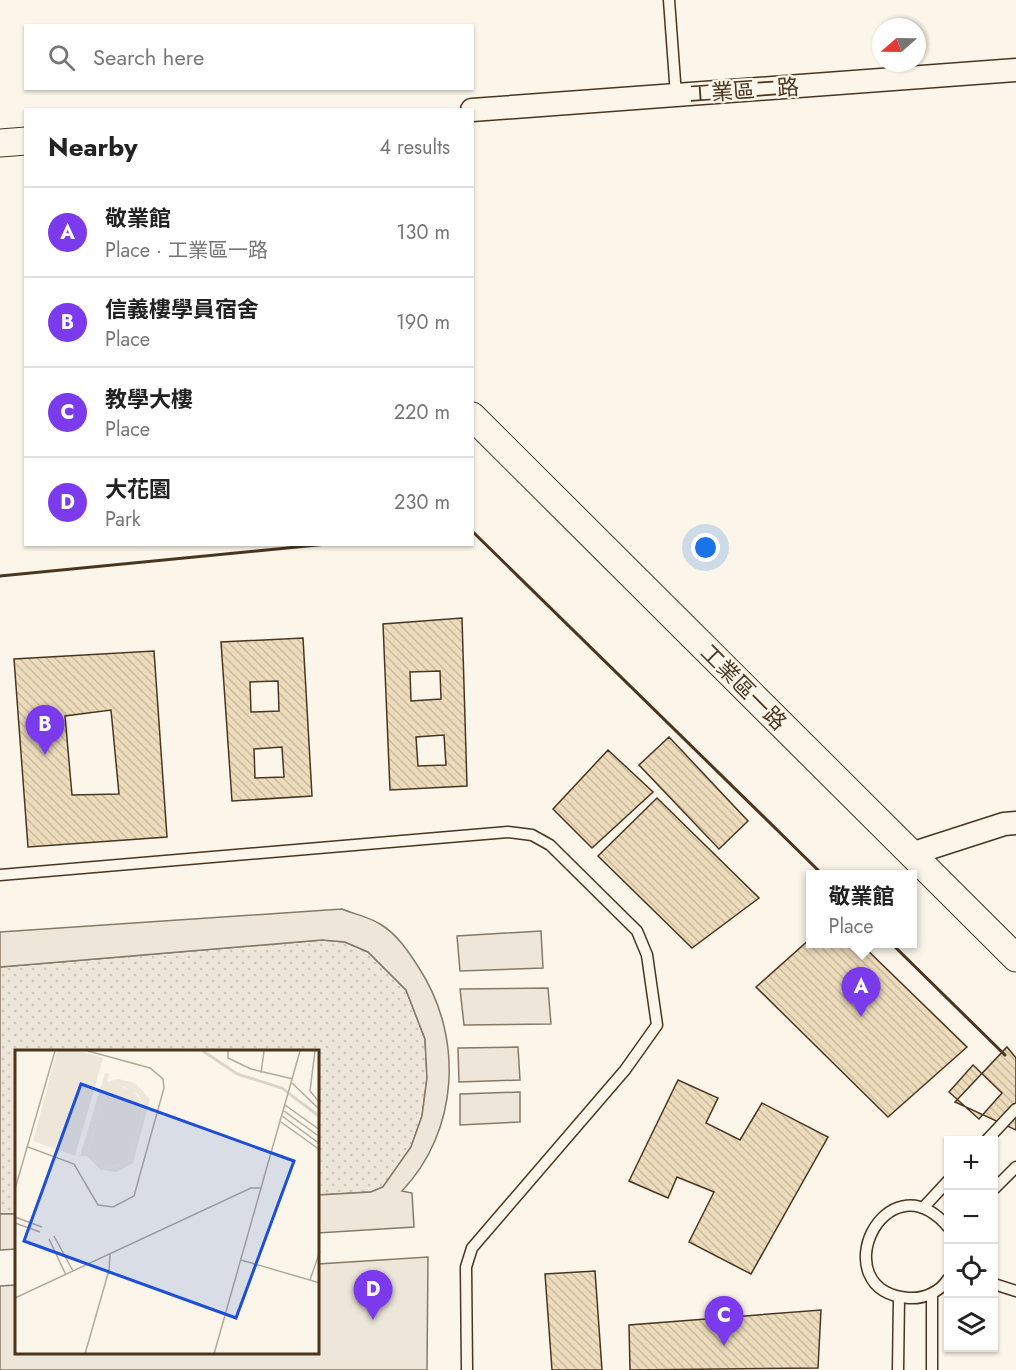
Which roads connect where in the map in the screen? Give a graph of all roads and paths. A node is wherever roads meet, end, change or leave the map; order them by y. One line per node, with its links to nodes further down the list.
1 (669, 0): 3 (lane)
2 (1016, 70): 3 (street, 工業區二路)
3 (676, 95): 4 (street, 工業區二路)
4 (474, 110)
5 (24, 141): 6 (street)
6 (0, 142)
7 (474, 418): 9 (street, 工業區一路)
8 (1016, 823): 9 (street)
9 (911, 854): 11 (street, 工業區一路)
10 (0, 875): 24 (lane)
11 (1016, 958)
12 (1016, 1109): 13 (lane)
13 (991, 1136)
14 (1016, 1167): 15 (lane)
15 (998, 1184)
16 (944, 1185): 17 (lane)
17 (923, 1208): 18 (lane); 23 (lane)
18 (944, 1222)
19 (944, 1283): 22 (lane)
20 (998, 1286): 21 (lane)
21 (1016, 1291)
22 (932, 1294): 23 (lane); 26 (lane)
23 (899, 1297): 25 (lane)
24 (466, 1370)
25 (898, 1370)
26 (932, 1370)

